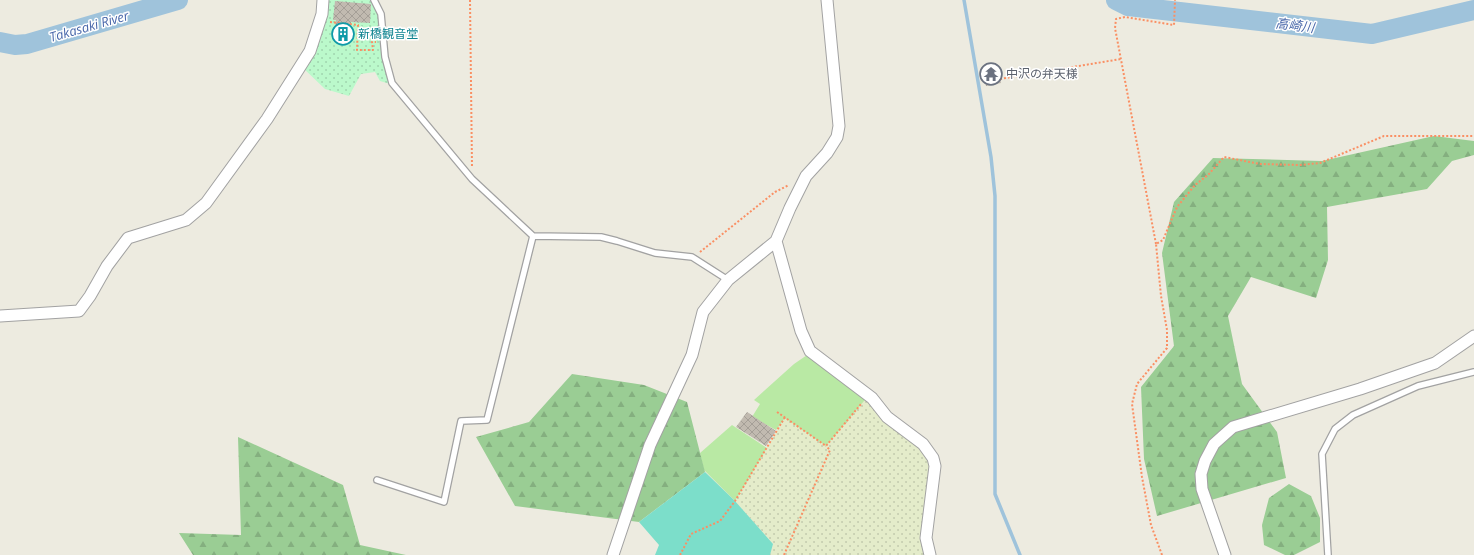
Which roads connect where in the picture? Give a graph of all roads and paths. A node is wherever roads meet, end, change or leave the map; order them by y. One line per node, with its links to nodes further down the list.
1 (323, 0): 6 (street)
2 (374, 0): 7 (lane)
3 (470, 0): 12 (path)
4 (827, 0): 11 (street)
5 (1176, 0): 8 (path)
6 (319, 21): 7 (path); 18 (street)
7 (384, 41): 12 (lane)
8 (1120, 58): 9 (path); 15 (path)
9 (1000, 80)
10 (1474, 136): 15 (path)
11 (806, 176): 14 (street); 16 (path)
12 (472, 179): 13 (lane)
13 (533, 236): 16 (lane); 25 (lane)
14 (776, 241): 17 (street); 21 (street)
15 (1156, 244): 30 (path)
16 (692, 257): 17 (lane)
17 (728, 280): 26 (street)
18 (0, 316)
19 (1474, 336): 31 (street)
20 (1474, 372): 32 (lane)
21 (869, 395): 24 (path); 29 (street)
22 (777, 412): 23 (path)
23 (785, 418): 24 (path); 27 (path)
24 (826, 446): 28 (path)
25 (377, 480)
26 (613, 555)
27 (680, 555)
28 (784, 555)
29 (930, 555)
30 (1162, 555)
31 (1225, 555)
32 (1328, 555)

